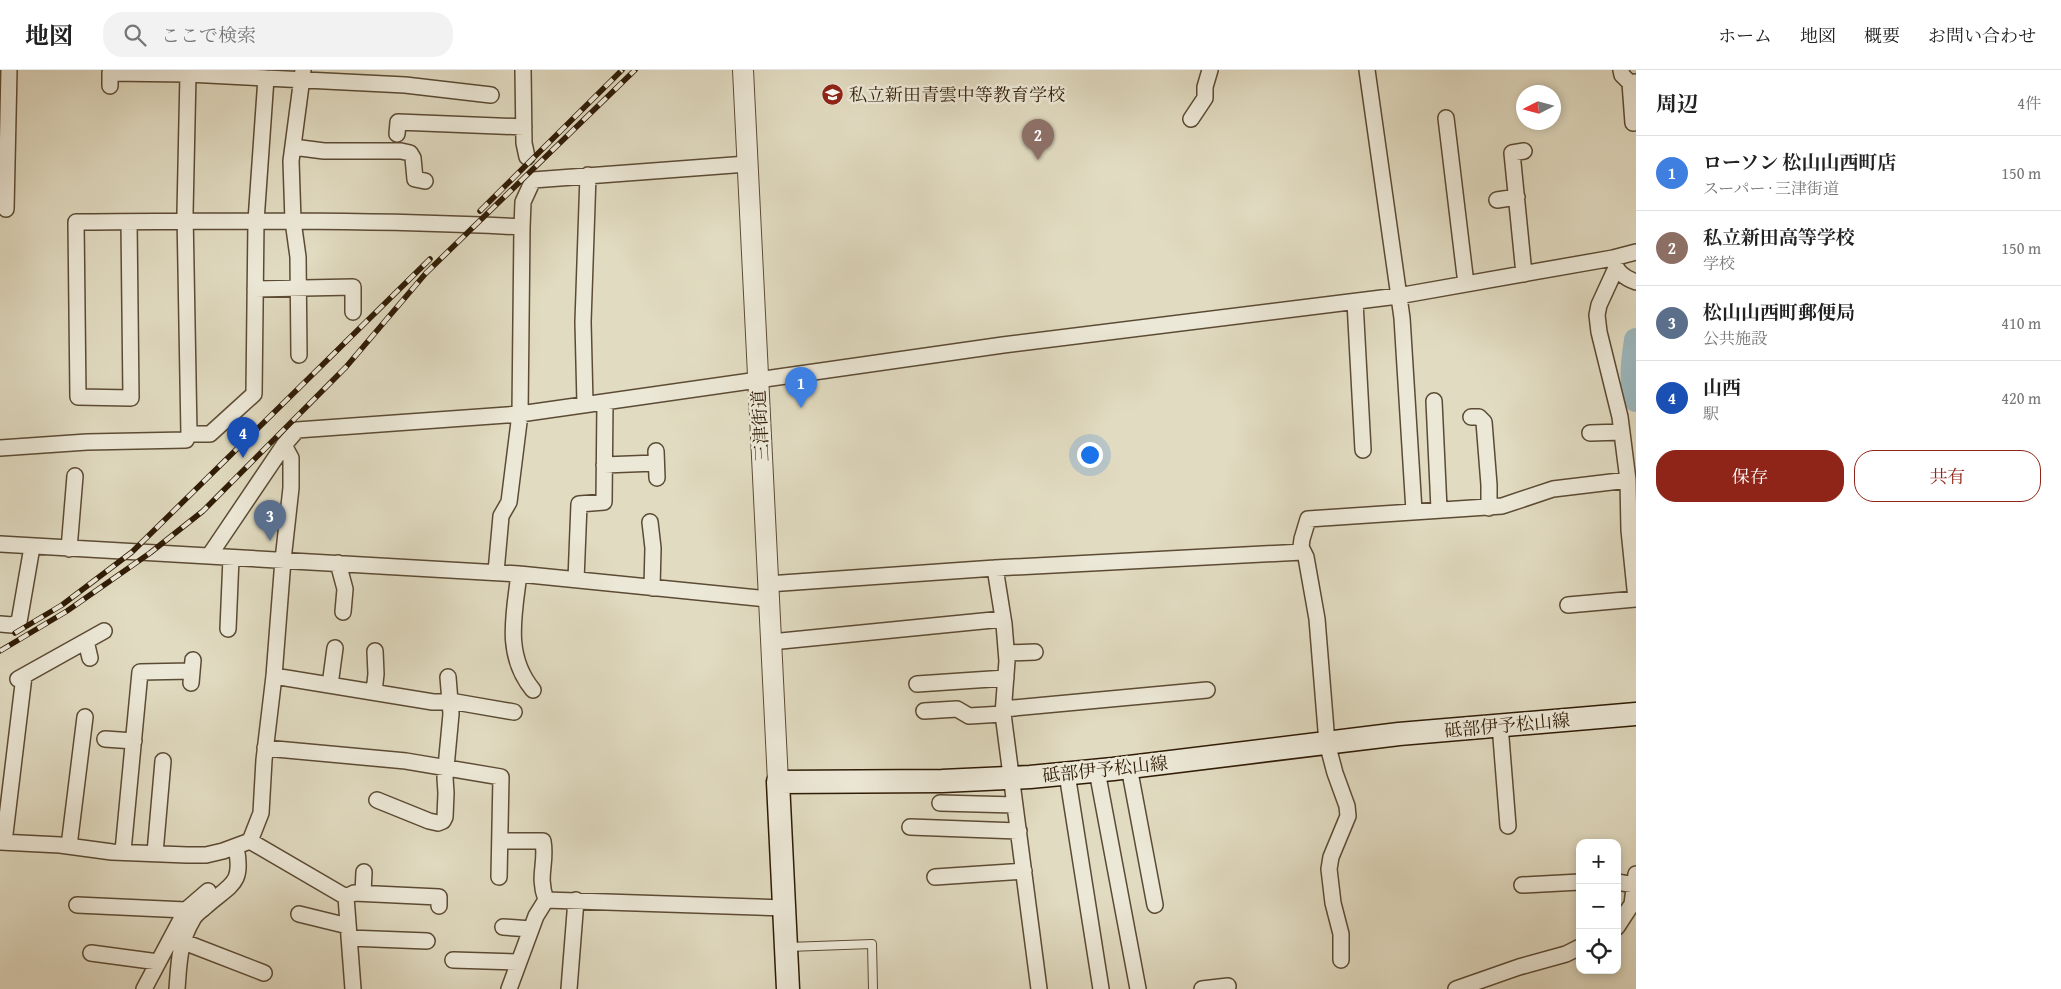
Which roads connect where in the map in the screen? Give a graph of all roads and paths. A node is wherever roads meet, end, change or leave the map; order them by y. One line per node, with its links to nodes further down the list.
1 (9, 70): 27 (street)
2 (523, 70): 17 (street)
3 (743, 70): 22 (street, 三津街道)
4 (1210, 70): 15 (street)
5 (1367, 70): 40 (street)
6 (1621, 70): 11 (street)
7 (188, 74): 9 (street); 12 (street); 28 (street)
8 (302, 75): 9 (street); 10 (street); 19 (street)
9 (266, 78): 29 (street)
10 (405, 78): 13 (street)
11 (1633, 83): 16 (street)
12 (110, 86)
13 (491, 95)
14 (1446, 118): 37 (street)
15 (1192, 119)
16 (1634, 123)
17 (524, 127): 18 (street); 21 (street)
18 (397, 134)
19 (293, 148): 24 (street); 30 (street)
20 (1524, 151): 25 (street)
21 (527, 157)
22 (747, 164): 23 (street); 44 (street, 三津街道)
23 (588, 176): 32 (street); 47 (street)
24 (426, 181)
25 (1516, 197): 26 (street); 35 (street)
26 (1497, 200)
27 (6, 209)
28 (185, 221): 29 (street); 31 (street); 52 (street)
29 (256, 221): 30 (street); 38 (street)
30 (293, 221): 32 (street); 39 (street)
31 (130, 222): 31 (street)
32 (522, 227): 48 (street)
33 (1636, 252): 34 (street)
34 (1614, 263): 35 (street); 36 (street); 50 (street)
35 (1524, 274): 37 (street)
36 (1636, 282)
37 (1466, 284): 40 (street)
38 (255, 289): 39 (street); 52 (street)
39 (298, 289): 42 (street); 43 (street)
40 (1398, 296): 41 (street); 62 (street)
41 (1355, 302): 44 (street); 55 (street)
42 (354, 312)
43 (299, 355)
44 (758, 381): 46 (street); 77 (street, 三津街道)
45 (1434, 401): 61 (street)
46 (605, 402): 47 (street); 57 (street)
47 (585, 404): 48 (street)
48 (520, 414): 53 (street); 73 (street)
49 (1471, 418): 60 (street)
50 (1622, 432): 51 (street); 59 (street)
51 (1590, 433)
52 (189, 434): 54 (street)
53 (284, 445): 68 (street); 70 (street)
54 (0, 448)
55 (1363, 450)
56 (656, 464): 57 (street)
57 (604, 465): 75 (street)
58 (75, 476): 66 (street)
59 (1628, 480): 60 (street); 78 (street)
60 (1489, 508): 61 (street)
61 (1439, 509): 62 (street)
62 (1414, 511): 67 (street)
63 (650, 522): 76 (street)
64 (0, 544): 65 (street)
65 (32, 547): 66 (street); 81 (street)
66 (69, 549): 68 (street)
67 (1302, 552): 72 (street); 109 (street)
68 (209, 556): 69 (street)
69 (231, 558): 70 (street); 82 (street)
70 (283, 560): 71 (street); 92 (street)
71 (338, 563): 73 (street); 79 (street)
72 (995, 568): 77 (street); 80 (street)
73 (496, 572): 74 (street)
74 (519, 574): 75 (street); 97 (street)
75 (576, 580): 76 (street)
76 (652, 588): 77 (street)
77 (768, 592): 85 (street, 三津街道)
78 (1568, 604)
79 (343, 612)
80 (1003, 620): 85 (street); 88 (street)
81 (0, 624)
82 (228, 629)
83 (104, 631): 84 (street)
84 (86, 641): 90 (street); 126 (street)
85 (771, 642): 117 (street, 三津街道)
86 (334, 648): 96 (street)
87 (375, 651): 98 (street)
88 (1007, 652): 89 (street); 94 (street)
89 (1035, 652)
90 (90, 658)
91 (192, 671): 108 (street)
92 (274, 676): 96 (street); 110 (street)
93 (448, 677): 100 (street)
94 (1006, 678): 95 (street); 103 (street)
95 (918, 684)
96 (330, 685): 98 (street)
97 (533, 690)
98 (374, 692): 100 (street)
99 (1199, 695): 103 (street)
100 (450, 702): 102 (street); 113 (street)
101 (924, 711): 103 (street)
102 (514, 712)
103 (1003, 712): 116 (street)
104 (1636, 714): 106 (main road, 砥部伊予松山線)
105 (85, 717): 127 (street)
106 (1500, 725): 109 (main road, 砥部伊予松山線); 121 (street)
107 (104, 739): 108 (street)
108 (134, 741): 129 (street)
109 (1327, 743): 112 (main road, 砥部伊予松山線); 160 (street)
110 (265, 748): 113 (street); 124 (street)
111 (163, 761): 130 (street)
112 (1129, 767): 114 (main road, 砥部伊予松山線); 145 (street)
113 (446, 768): 118 (street); 125 (street)
114 (1097, 771): 115 (main road, 砥部伊予松山線); 167 (street)
115 (1067, 774): 116 (main road, 砥部伊予松山線); 175 (street)
116 (1012, 778): 117 (main road, 砥部伊予松山線); 120 (street)
117 (778, 782): 147 (main road)
118 (377, 800)
119 (940, 802): 120 (street)
120 (1016, 805): 123 (street)
121 (1508, 826)
122 (910, 827): 123 (street)
123 (1019, 831): 131 (street)
124 (250, 841): 128 (street); 141 (street)
125 (500, 841): 134 (street); 142 (street)
126 (2, 842): 127 (street)
127 (69, 846): 129 (street)
128 (236, 847): 130 (street); 155 (street)
129 (123, 851): 130 (street)
130 (155, 853)
131 (1024, 871): 133 (street); 174 (street)
132 (364, 872): 140 (street)
133 (934, 875)
134 (499, 877)
135 (1635, 880): 137 (street); 150 (street)
136 (1576, 882): 138 (street)
137 (1621, 882)
138 (1522, 884)
139 (208, 891): 148 (street)
140 (364, 893): 141 (street); 146 (street)
141 (346, 897): 153 (street)
142 (546, 900): 143 (street); 152 (street)
143 (576, 900): 147 (street); 171 (street)
144 (77, 905): 148 (street)
145 (1154, 905)
146 (439, 906)
147 (785, 908): 156 (main road)
148 (186, 910): 161 (street)
149 (300, 914): 153 (street)
150 (1621, 921)
151 (503, 927): 152 (street)
152 (530, 929): 162 (street)
153 (349, 932): 154 (street); 169 (street)
154 (426, 941)
155 (184, 942): 163 (street); 166 (street)
156 (786, 947): 172 (main road); 173 (lane)
157 (1576, 949): 164 (street)
158 (91, 953): 161 (street)
159 (453, 960): 162 (street)
160 (1341, 960)
161 (158, 962): 168 (street)
162 (518, 962): 170 (street)
163 (264, 973)
164 (1479, 985): 177 (street)
165 (1228, 986): 176 (street)
166 (180, 988)
167 (1142, 988)
168 (144, 989)
169 (353, 989)
170 (509, 989)
171 (569, 989)
172 (788, 989)
173 (873, 989)
174 (1039, 989)
175 (1101, 989)
176 (1202, 989)
177 (1456, 989)

